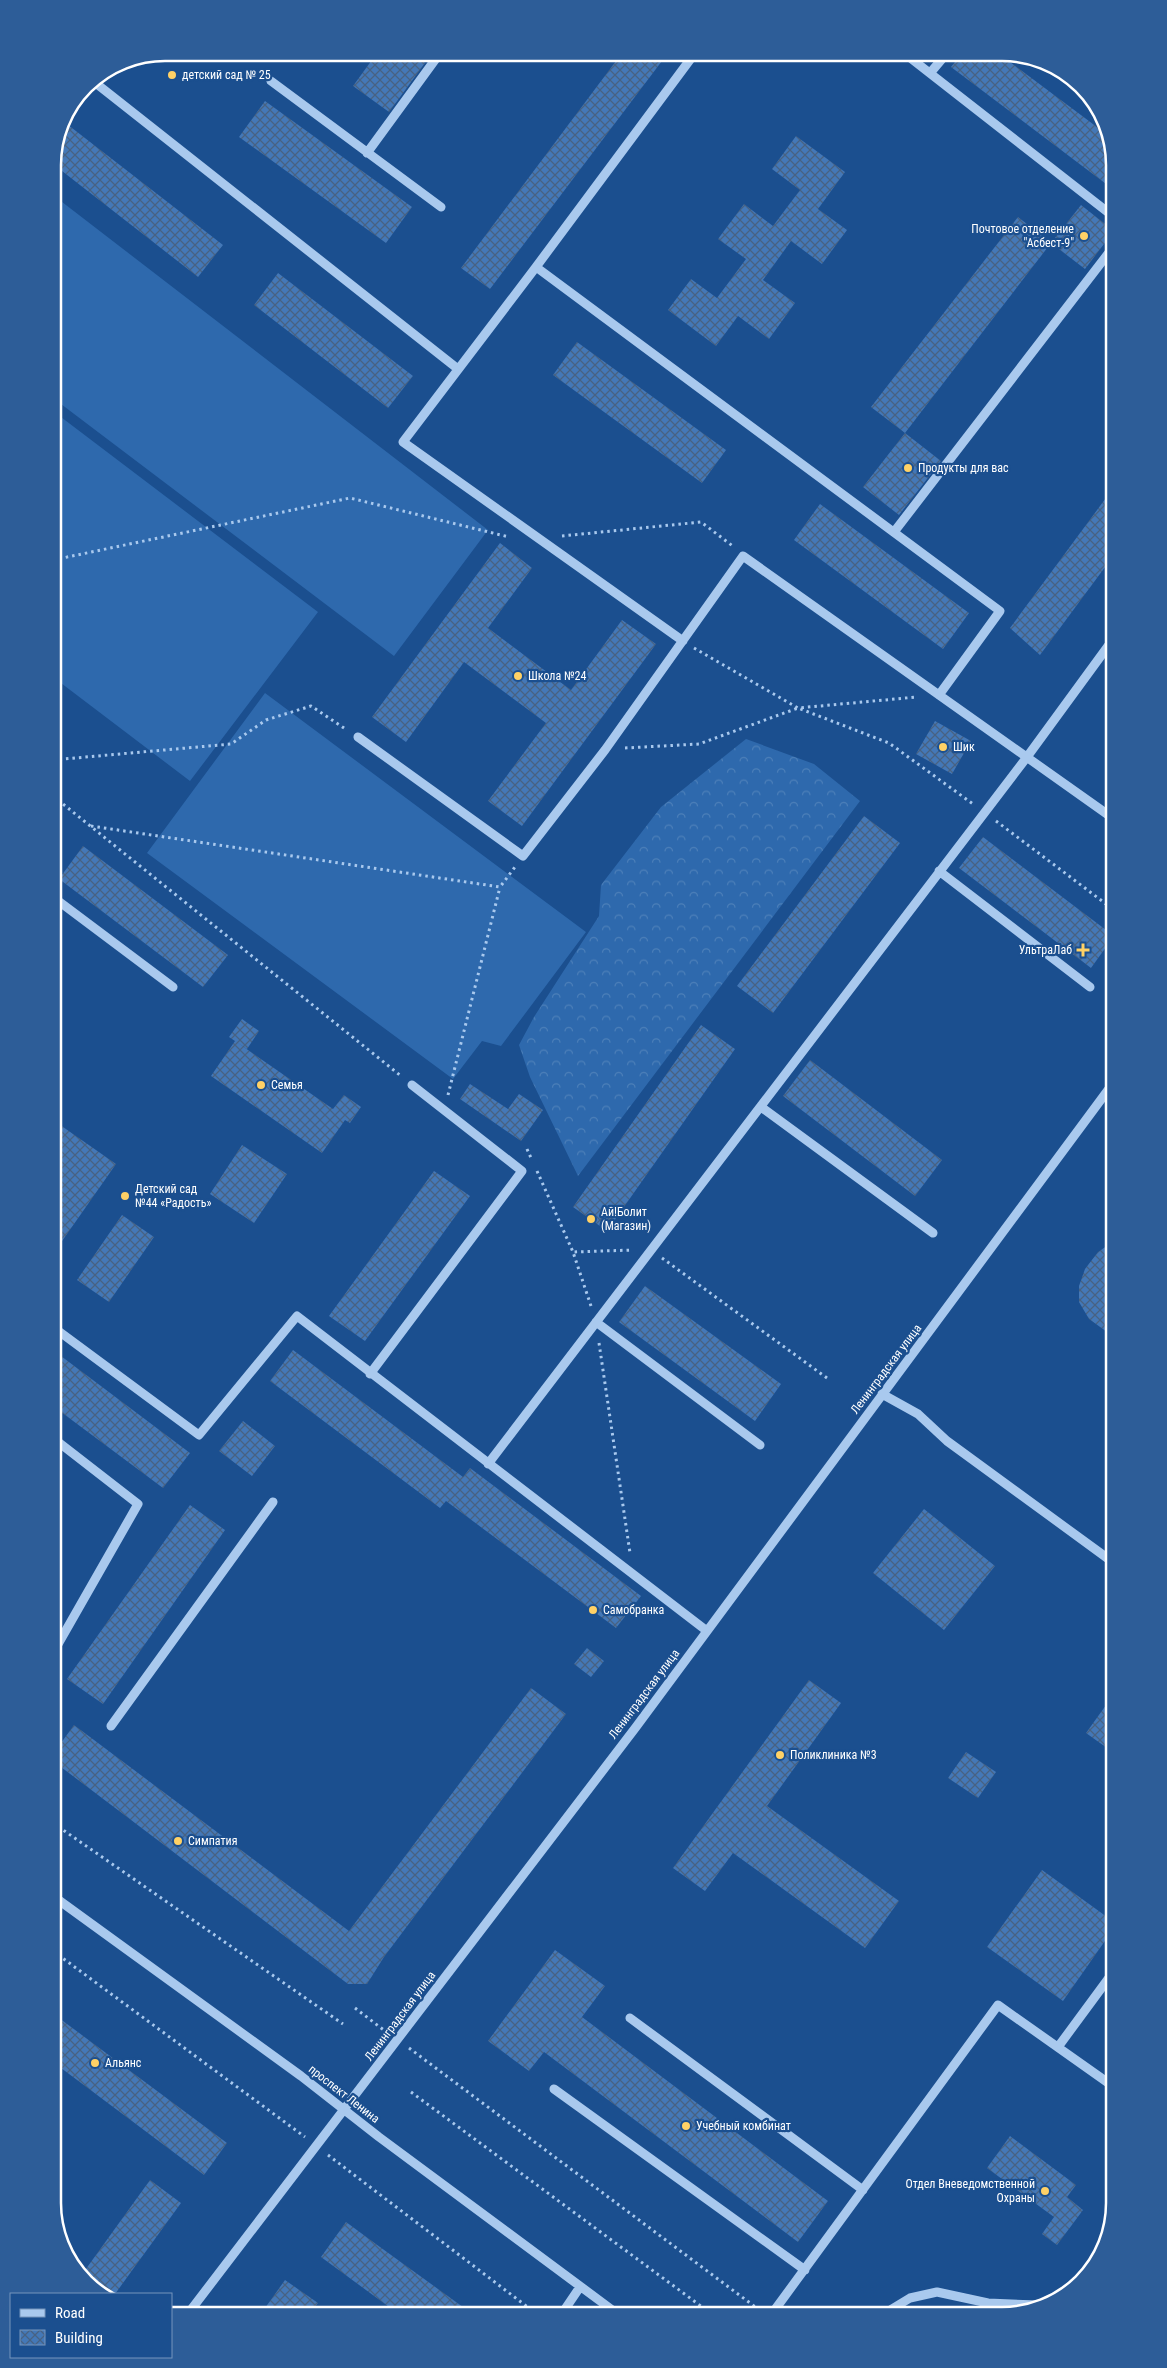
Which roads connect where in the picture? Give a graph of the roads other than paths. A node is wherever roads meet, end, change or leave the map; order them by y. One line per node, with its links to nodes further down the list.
1 (434, 61): 8 (street)
2 (689, 61): 12 (street)
3 (915, 61): 5 (street)
4 (940, 61): 5 (street)
5 (931, 72): 10 (street)
6 (271, 81): 8 (street)
7 (100, 85): 13 (street)
8 (367, 152): 9 (street)
9 (441, 208)
10 (1106, 211)
11 (1106, 256): 14 (street)
12 (536, 267): 13 (street); 14 (street)
13 (458, 369): 15 (street)
14 (894, 532): 17 (street)
15 (683, 641): 17 (street); 18 (street)
16 (1106, 649): 19 (street)
17 (939, 695): 19 (street)
18 (358, 737)
19 (1027, 757): 20 (street); 21 (street)
20 (1106, 814)
21 (939, 871): 24 (street); 27 (street)
22 (61, 903): 23 (street)
23 (173, 987)
24 (1090, 987)
25 (412, 1085): 31 (street)
26 (1106, 1093): 32 (street, Ленинградская улица)
27 (761, 1107): 28 (street); 29 (street)
28 (933, 1233)
29 (596, 1322): 34 (street); 35 (street)
30 (61, 1333): 31 (street)
31 (370, 1374): 35 (street)
32 (882, 1394): 37 (street); 38 (street, Ленинградская улица)
33 (61, 1444): 39 (street)
34 (760, 1446)
35 (488, 1464): 38 (street)
36 (273, 1502): 40 (street)
37 (1106, 1557)
38 (707, 1631): 47 (street, Ленинградская улица)
39 (61, 1637)
40 (112, 1726)
41 (61, 1903): 47 (street, проспект Ленина)
42 (1106, 1982): 44 (street)
43 (630, 2018): 48 (street)
44 (1058, 2047): 45 (street); 48 (street)
45 (1106, 2081)
46 (554, 2089): 49 (street)
47 (345, 2111): 50 (street, проспект Ленина); 52 (street, Ленинградская улица)
48 (863, 2190): 49 (street)
49 (805, 2270): 55 (street)
50 (580, 2287): 53 (street); 54 (street, проспект Ленина)
51 (1024, 2304): 56 (street)
52 (193, 2307)
53 (566, 2307)
54 (608, 2307)
55 (778, 2307)
56 (896, 2307)

